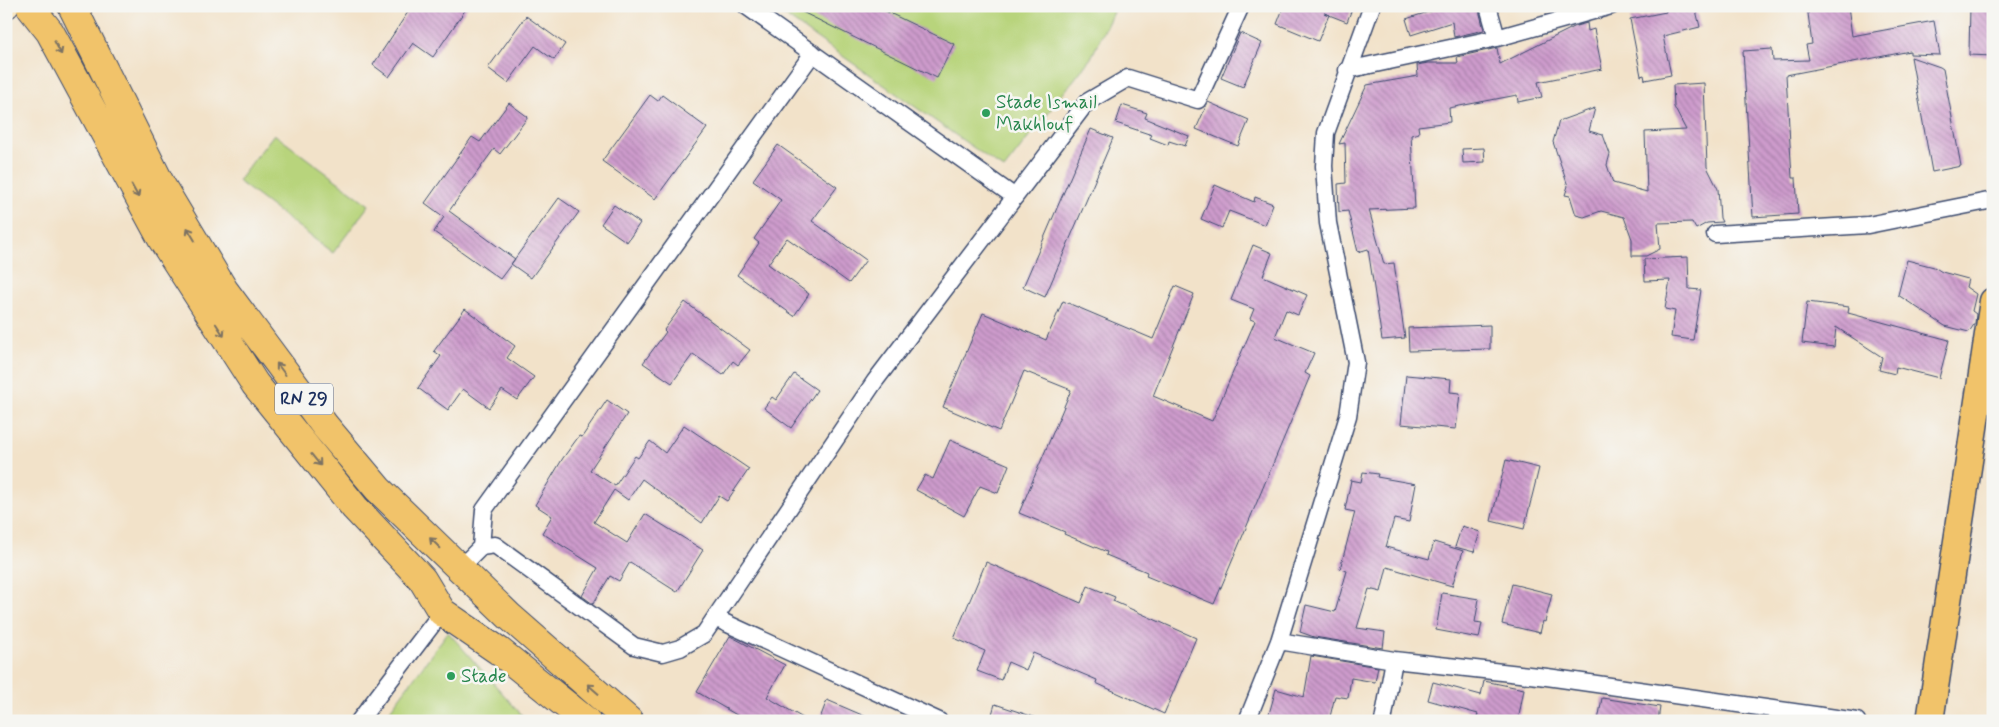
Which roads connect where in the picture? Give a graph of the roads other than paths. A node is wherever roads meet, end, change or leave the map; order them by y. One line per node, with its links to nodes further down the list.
1 (72, 6): 16 (highway, RN 29, one-way to 1)
2 (746, 6): 9 (street)
3 (1241, 6): 11 (street)
4 (1372, 6): 10 (street)
5 (1488, 6): 8 (street)
6 (1611, 6): 8 (street)
7 (25, 7): 17 (highway, RN 29, one-way to 17)
8 (1497, 38): 10 (street)
9 (813, 53): 11 (street); 15 (street)
10 (1347, 70): 19 (street)
11 (1015, 197): 18 (street)
12 (1993, 200): 13 (street)
13 (1715, 234)
14 (1993, 301): 28 (main road)
15 (481, 547): 16 (street); 18 (street)
16 (460, 568): 23 (highway, RN 29, one-way to 16)
17 (442, 612): 21 (street); 22 (highway, RN 29)
18 (715, 618): 24 (street)
19 (1280, 640): 20 (street); 25 (street)
20 (1394, 660): 26 (street); 27 (street)
21 (359, 721)
22 (586, 721)
23 (630, 721)
24 (939, 721)
25 (1247, 721)
26 (1383, 721)
27 (1857, 721)
28 (1930, 721)

